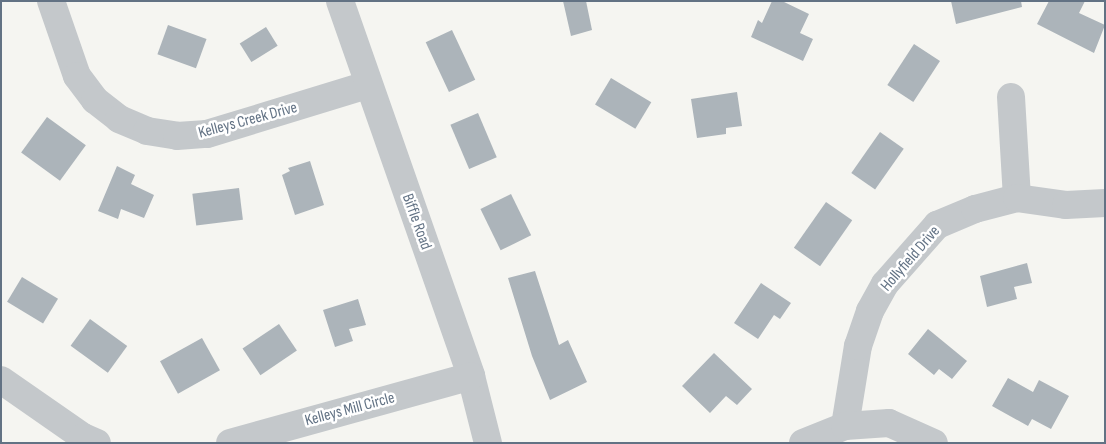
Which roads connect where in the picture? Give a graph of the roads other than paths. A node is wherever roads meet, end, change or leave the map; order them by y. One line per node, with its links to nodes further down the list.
1 (51, 1): 3 (street, Kelleys Creek Drive)
2 (340, 1): 3 (street, Biffle Road)
3 (367, 85): 7 (street, Biffle Road)
4 (1011, 97): 5 (street)
5 (1018, 198): 6 (street, Hollyfield Drive); 9 (street, Hollyfield Drive)
6 (1105, 204)
7 (471, 376): 11 (street, Kelleys Mill Circle); 12 (street, Biffle Road)
8 (1, 380): 10 (street)
9 (845, 426): 13 (street); 14 (street)
10 (96, 443)
11 (230, 443)
12 (488, 443)
13 (802, 443)
14 (934, 443)

